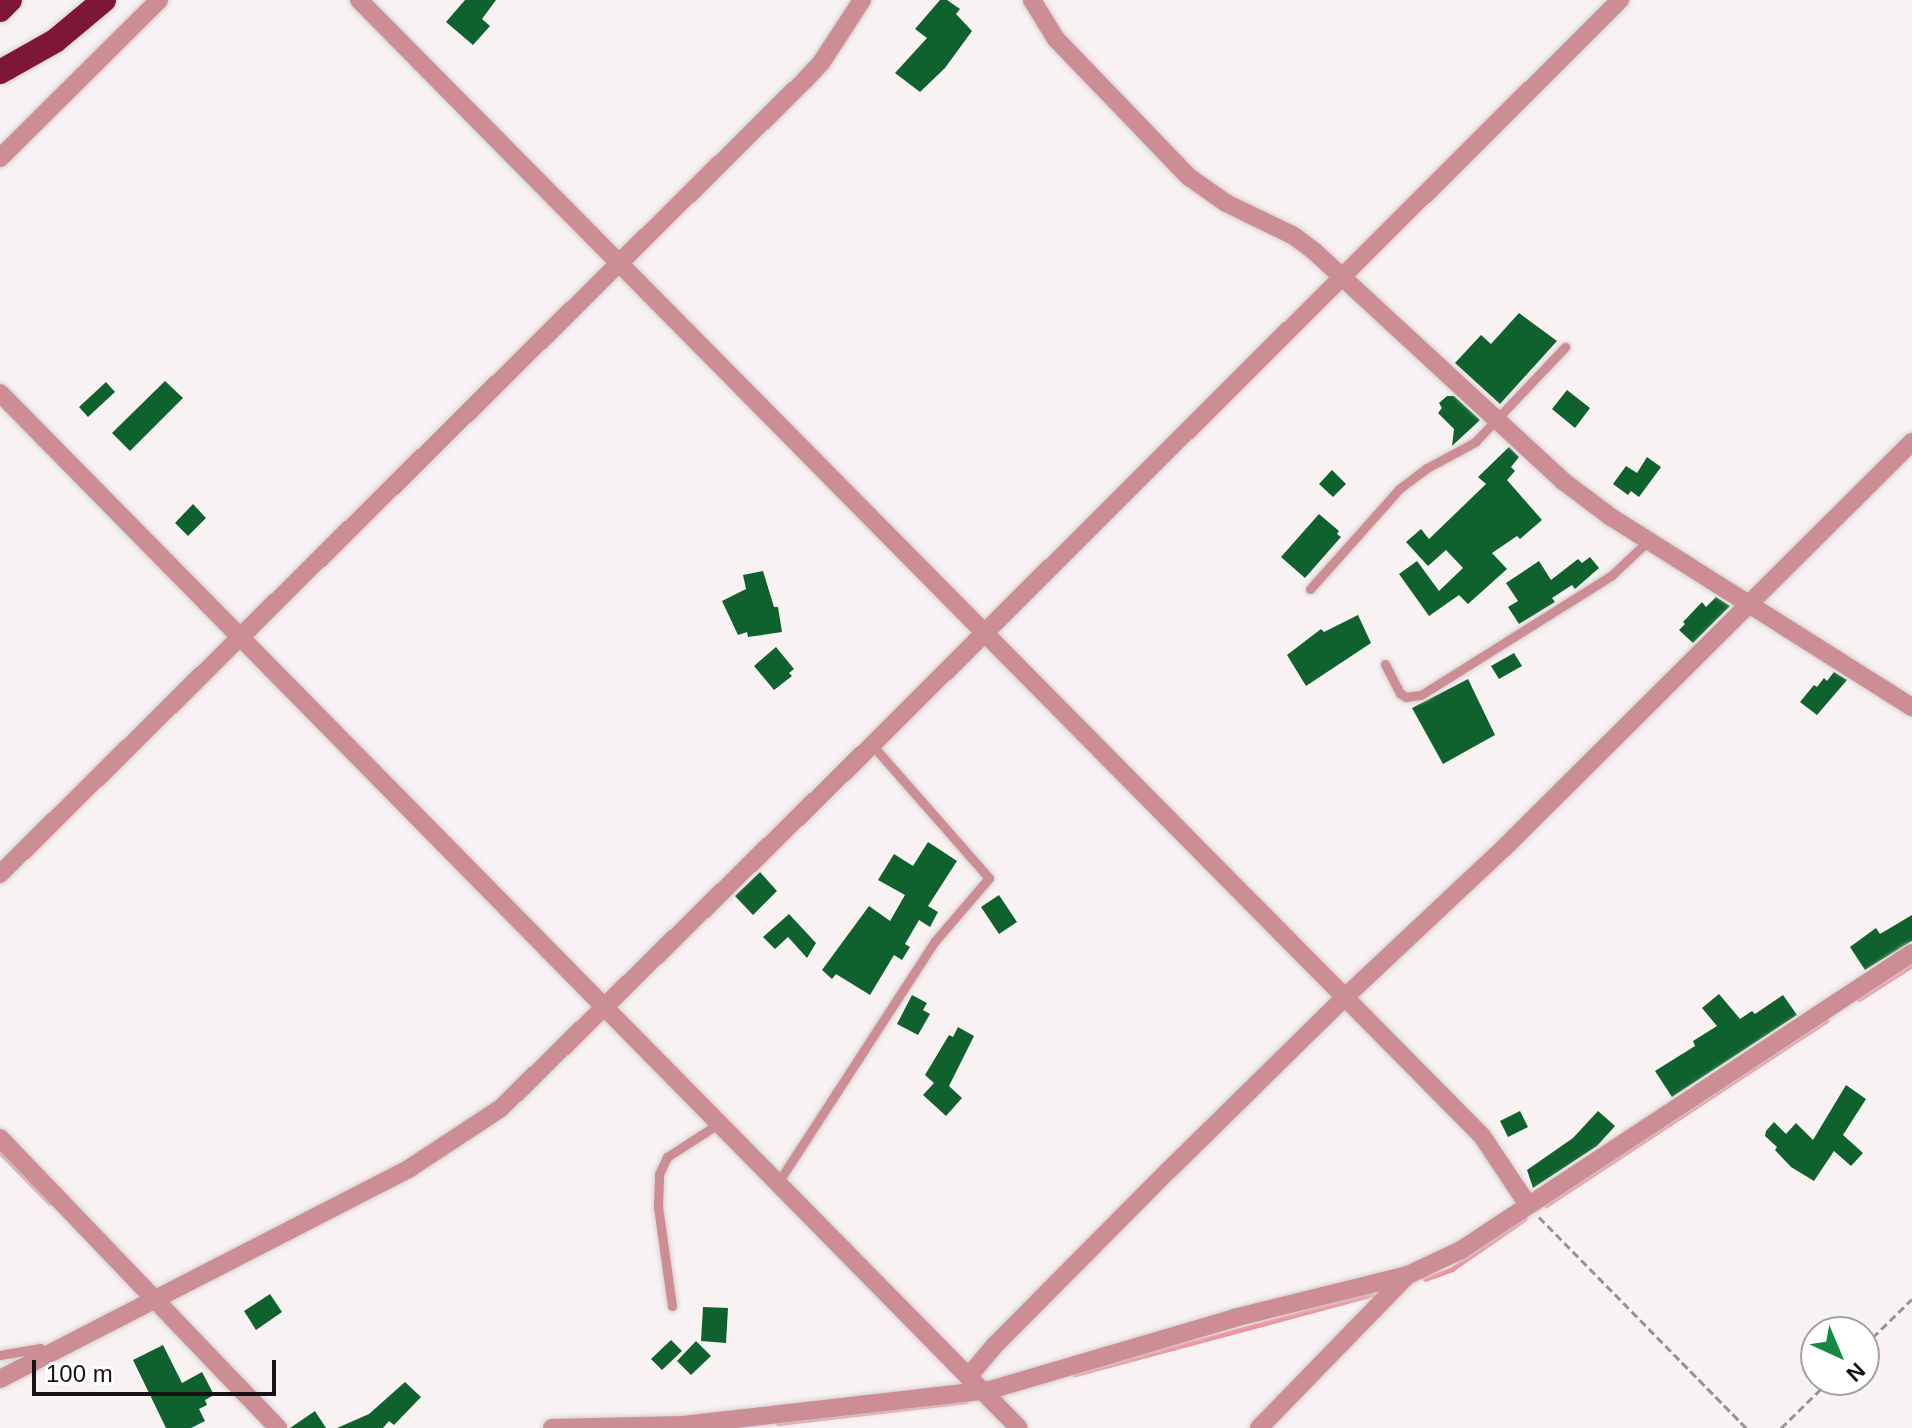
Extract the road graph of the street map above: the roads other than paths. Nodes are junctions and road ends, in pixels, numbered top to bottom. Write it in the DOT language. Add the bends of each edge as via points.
graph roads {
  1 [pos="10,0"];
  2 [pos="104,0"];
  3 [pos="159,0"];
  4 [pos="359,0"];
  5 [pos="862,0"];
  6 [pos="1032,0"];
  7 [pos="1620,0"];
  8 [pos="0,10"];
  9 [pos="0,72"];
  10 [pos="0,158"];
  11 [pos="617,264"];
  12 [pos="1343,278"];
  13 [pos="1565,347"];
  14 [pos="0,393"];
  15 [pos="1498,421"];
  16 [pos="1912,442"];
  17 [pos="1648,541"];
  18 [pos="1310,589"];
  19 [pos="1749,604"];
  20 [pos="982,634"];
  21 [pos="240,636"];
  22 [pos="1385,664"];
  23 [pos="1912,707"];
  24 [pos="872,745"];
  25 [pos="0,874"];
  26 [pos="1912,953"];
  27 [pos="1343,999"];
  28 [pos="606,1006"];
  29 [pos="721,1122"];
  30 [pos="0,1138"];
  31 [pos="779,1181"];
  32 [pos="1528,1205"];
  33 [pos="1408,1275"];
  34 [pos="157,1299"];
  35 [pos="672,1306"];
  36 [pos="48,1354"];
  37 [pos="0,1355"];
  38 [pos="0,1379"];
  39 [pos="975,1384"];
  40 [pos="734,1424"];
  41 [pos="278,1428"];
  42 [pos="552,1428"];
  43 [pos="1019,1428"];
  44 [pos="1259,1428"];
  1 -- 8 [label="highway"];
  2 -- 9 [label="highway" via="55,41"];
  3 -- 10 [label="street"];
  4 -- 11 [label="street"];
  5 -- 11 [label="street" via="805,80"];
  6 -- 12 [label="street" via="1056,39 1189,177 1226,203 1294,236"];
  7 -- 12 [label="street"];
  11 -- 20 [label="street"];
  11 -- 21 [label="street"];
  12 -- 15 [label="street"];
  12 -- 20 [label="street"];
  13 -- 15 [label="lane"];
  14 -- 21 [label="street"];
  15 -- 17 [label="street" via="1563,481"];
  15 -- 18 [label="lane" via="1466,450 1427,468 1399,489"];
  16 -- 19 [label="street"];
  17 -- 19 [label="street"];
  17 -- 22 [label="lane" via="1612,575 1421,695 1400,693"];
  19 -- 23 [label="street"];
  19 -- 27 [label="street" via="1504,848"];
  20 -- 24 [label="street"];
  20 -- 27 [label="street"];
  21 -- 25 [label="street"];
  21 -- 28 [label="street"];
  24 -- 28 [label="street"];
  24 -- 31 [label="lane" via="989,878 935,941"];
  26 -- 32 [label="street"];
  27 -- 32 [label="street" via="1482,1136"];
  27 -- 39 [label="street" via="995,1345"];
  28 -- 29 [label="street"];
  28 -- 34 [label="street" via="501,1108 443,1149"];
  29 -- 31 [label="street"];
  29 -- 35 [label="lane" via="667,1157 659,1174 658,1207"];
  30 -- 34 [label="street"];
  31 -- 39 [label="street"];
  32 -- 33 [label="street" via="1450,1257"];
  33 -- 39 [label="street"];
  33 -- 44 [label="street"];
  34 -- 36 [label="street"];
  34 -- 41 [label="street"];
  36 -- 37 [label="lane" via="40,1348"];
  36 -- 38 [label="street"];
  39 -- 40 [label="street"];
  39 -- 43 [label="street"];
  40 -- 42 [label="street"];
}
